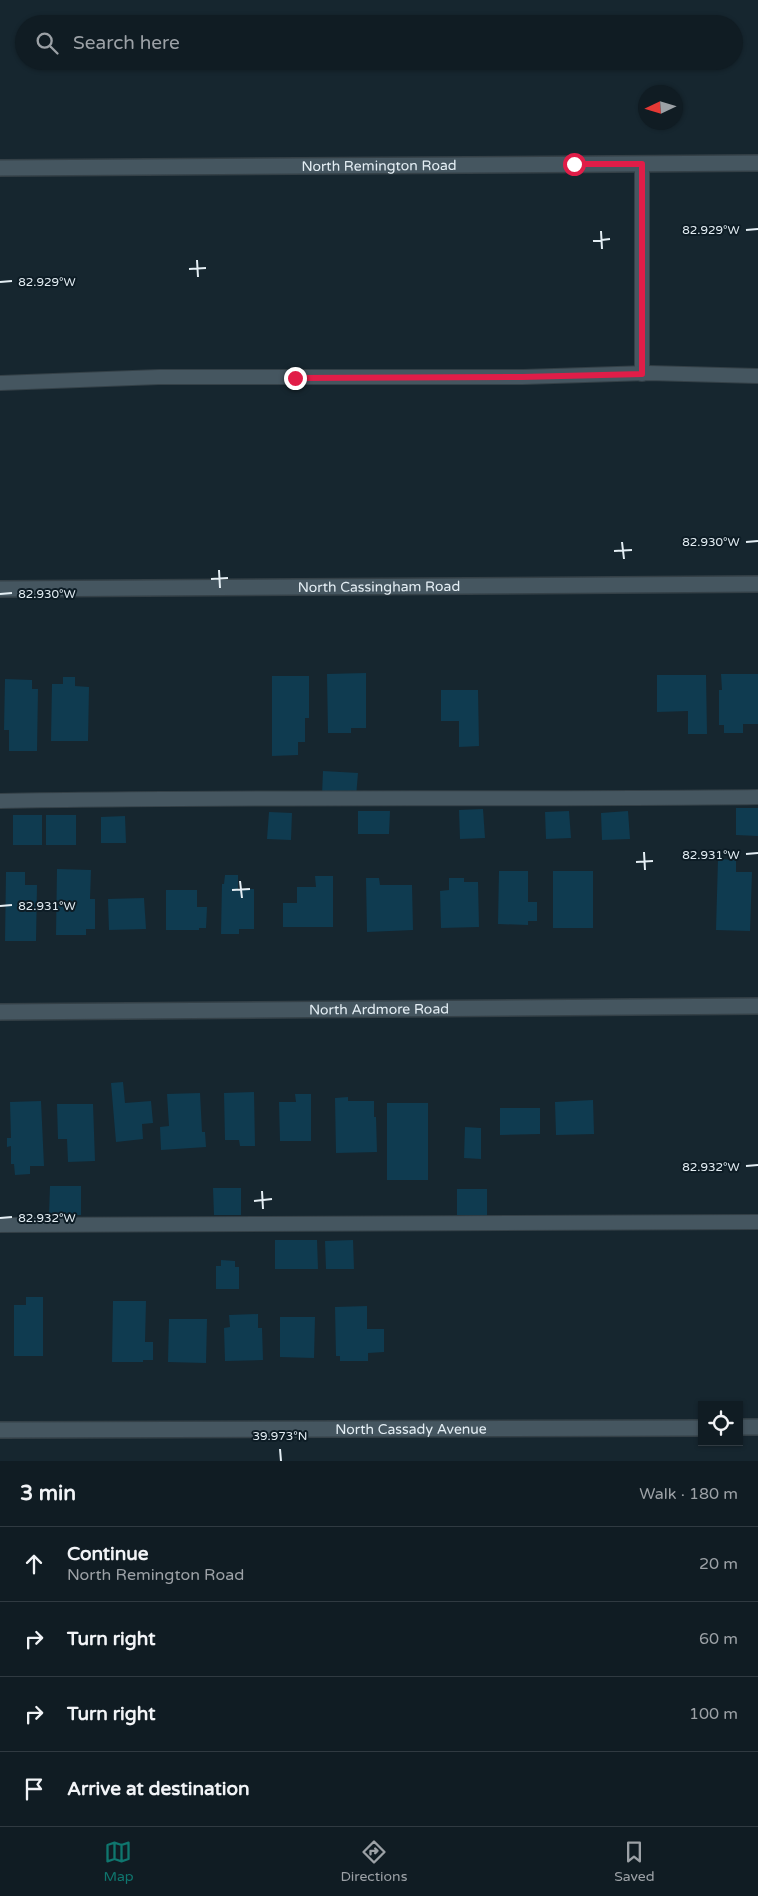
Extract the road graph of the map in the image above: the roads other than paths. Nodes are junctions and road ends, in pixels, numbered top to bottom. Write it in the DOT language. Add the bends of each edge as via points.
graph roads {
  1 [pos="758,163"];
  2 [pos="642,164"];
  3 [pos="0,168"];
  4 [pos="642,374"];
  5 [pos="758,376"];
  6 [pos="0,383"];
  7 [pos="758,584"];
  8 [pos="0,589"];
  9 [pos="758,797"];
  10 [pos="0,802"];
  11 [pos="758,1006"];
  12 [pos="0,1012"];
  13 [pos="758,1222"];
  14 [pos="0,1225"];
  15 [pos="758,1427"];
  16 [pos="698,1428"];
  17 [pos="743,1428"];
  18 [pos="0,1430"];
  1 -- 2 [label="street, North Remington Road"];
  2 -- 3 [label="street, North Remington Road"];
  2 -- 4 [label="lane"];
  4 -- 5 [label="lane"];
  4 -- 6 [label="lane" via="159,377"];
  7 -- 8 [label="street, North Cassingham Road"];
  9 -- 10 [label="lane" via="154,798"];
  11 -- 12 [label="street, North Ardmore Road"];
  13 -- 14 [label="lane"];
  15 -- 17 [label="street"];
  16 -- 18 [label="street, North Cassady Avenue"];
}
